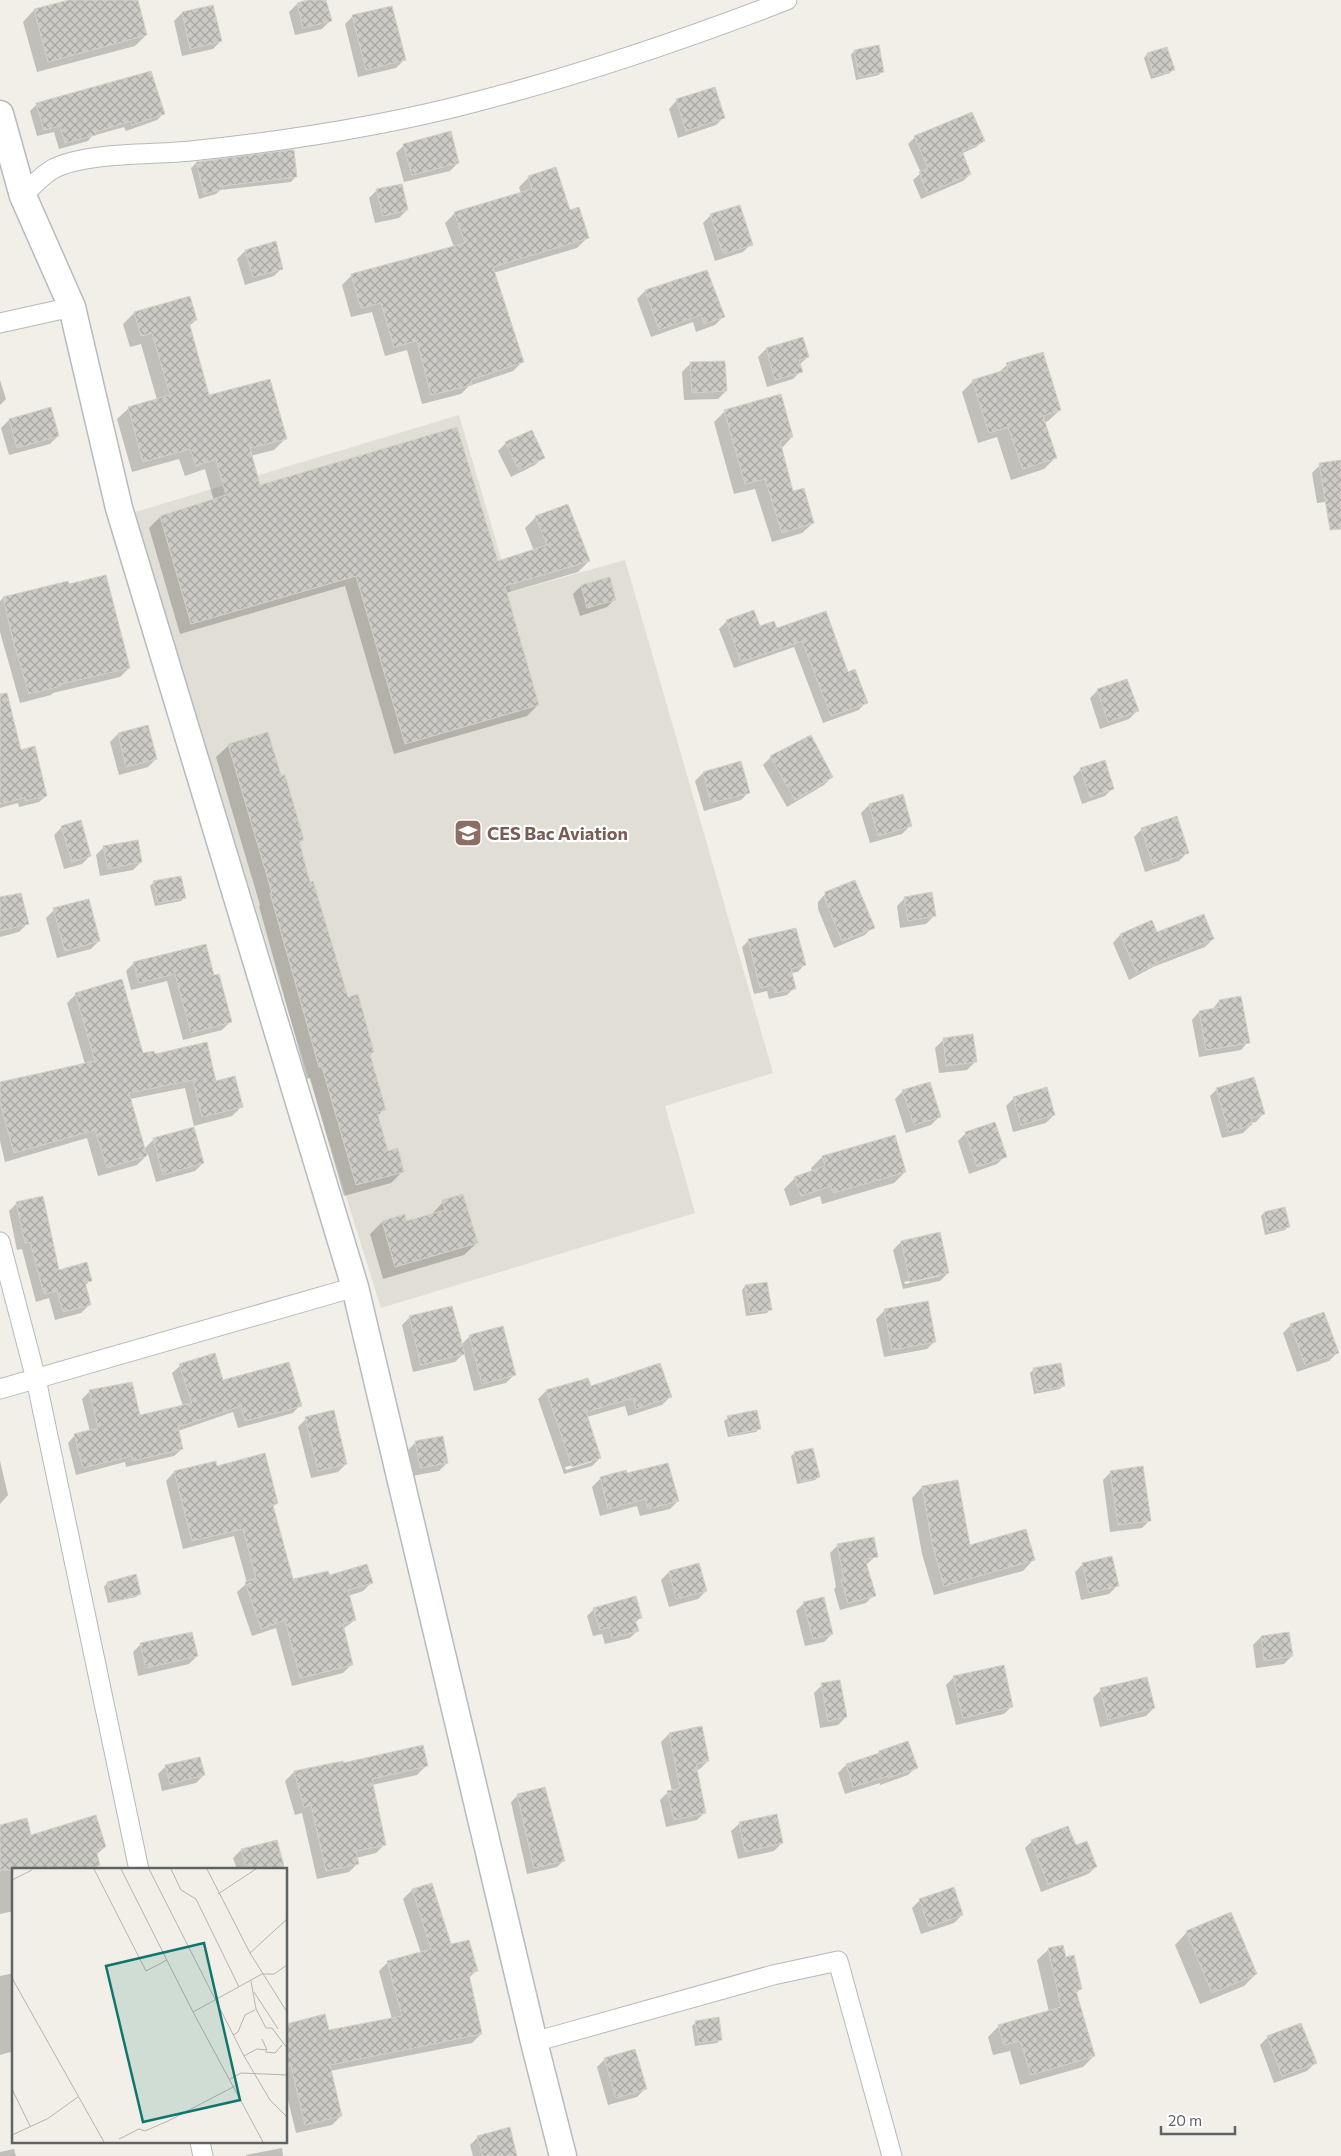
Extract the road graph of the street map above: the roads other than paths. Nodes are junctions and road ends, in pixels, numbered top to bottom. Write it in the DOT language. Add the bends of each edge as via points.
graph roads {
  1 [pos="786,0"];
  2 [pos="0,114"];
  3 [pos="23,196"];
  4 [pos="72,307"];
  5 [pos="0,323"];
  6 [pos="0,1242"];
  7 [pos="355,1287"];
  8 [pos="36,1379"];
  9 [pos="0,1389"];
  10 [pos="139,1868"];
  11 [pos="534,2042"];
  12 [pos="563,2156"];
  13 [pos="892,2156"];
  1 -- 3 [label="street" via="696,34 478,102 271,143 89,158 54,168"];
  2 -- 3 [label="street"];
  3 -- 4 [label="street"];
  4 -- 5 [label="street"];
  4 -- 7 [label="street" via="119,508"];
  6 -- 8 [label="street"];
  7 -- 8 [label="street"];
  7 -- 11 [label="street"];
  8 -- 9 [label="street"];
  8 -- 10 [label="street"];
  11 -- 12 [label="street"];
  11 -- 13 [label="street" via="773,1975 838,1961"];
}
